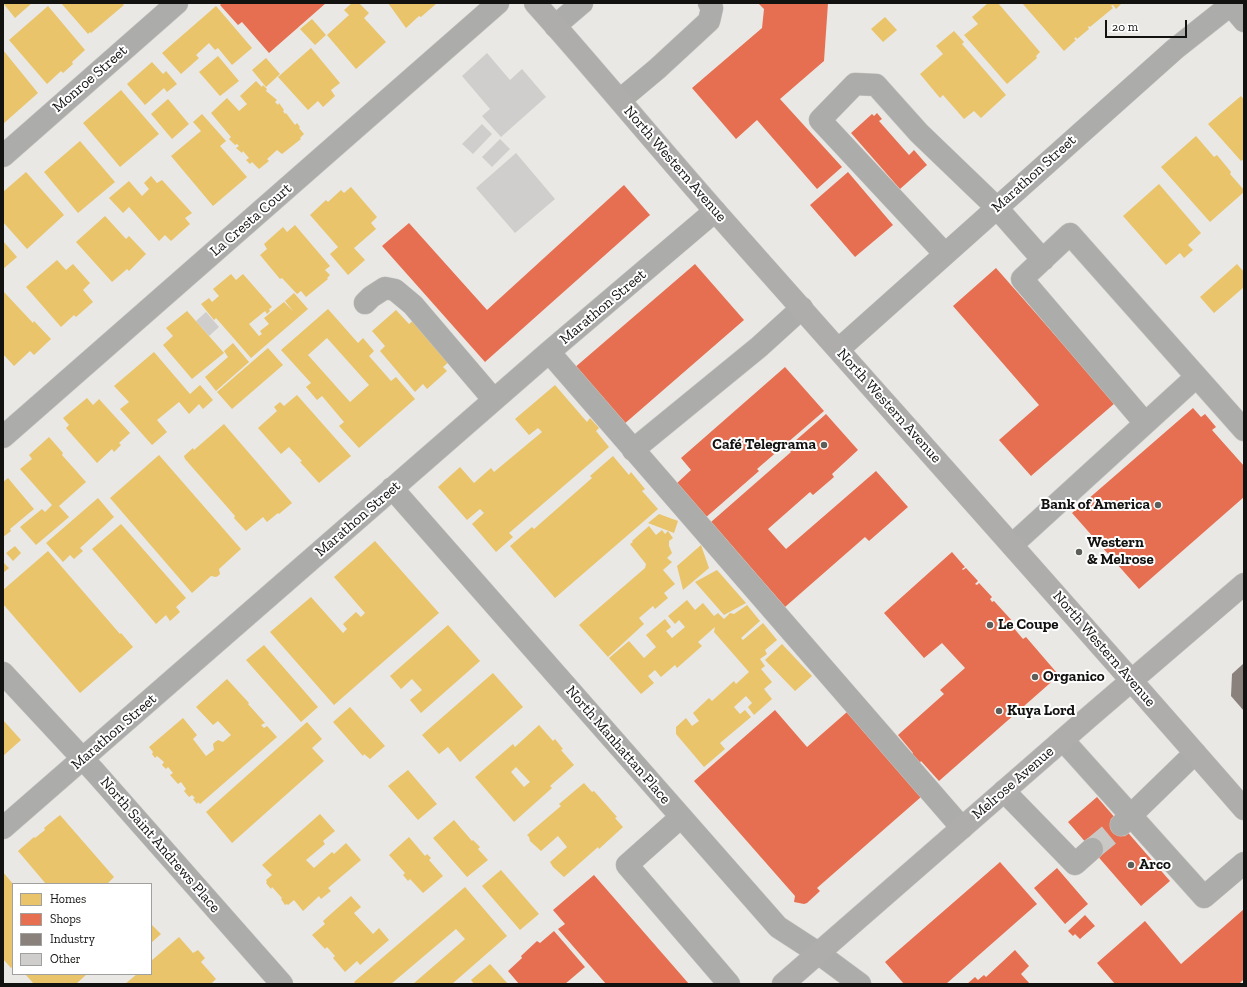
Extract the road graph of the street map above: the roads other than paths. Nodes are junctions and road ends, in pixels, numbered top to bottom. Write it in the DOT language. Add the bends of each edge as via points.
graph roads {
  1 [pos="177,3"];
  2 [pos="498,3"];
  3 [pos="535,3"];
  4 [pos="582,3"];
  5 [pos="709,3"];
  6 [pos="1231,4"];
  7 [pos="1244,21"];
  8 [pos="555,26"];
  9 [pos="620,100"];
  10 [pos="3,156"];
  11 [pos="996,208"];
  12 [pos="715,211"];
  13 [pos="945,254"];
  14 [pos="1043,260"];
  15 [pos="365,303"];
  16 [pos="802,308"];
  17 [pos="839,349"];
  18 [pos="549,352"];
  19 [pos="1196,377"];
  20 [pos="494,400"];
  21 [pos="1145,423"];
  22 [pos="1244,430"];
  23 [pos="3,436"];
  24 [pos="633,450"];
  25 [pos="392,488"];
  26 [pos="1012,545"];
  27 [pos="1244,584"];
  28 [pos="3,673"];
  29 [pos="1132,680"];
  30 [pos="1063,740"];
  31 [pos="1195,752"];
  32 [pos="83,759"];
  33 [pos="1004,791"];
  34 [pos="1244,809"];
  35 [pos="681,817"];
  36 [pos="1126,820"];
  37 [pos="3,828"];
  38 [pos="962,828"];
  39 [pos="1092,849"];
  40 [pos="1244,863"];
  41 [pos="818,953"];
  42 [pos="282,984"];
  43 [pos="729,984"];
  44 [pos="783,984"];
  45 [pos="860,984"];
  1 -- 10 [label="street, Monroe Street"];
  2 -- 23 [label="street, La Cresta Court"];
  3 -- 8 [label="main road, North Western Avenue"];
  4 -- 8 [label="street"];
  5 -- 9 [label="street" via="712,8 709,21"];
  6 -- 7 [label="street"];
  6 -- 11 [label="street, Marathon Street" via="1174,49"];
  8 -- 9 [label="main road, North Western Avenue"];
  9 -- 12 [label="main road, North Western Avenue"];
  11 -- 13 [label="street, Marathon Street"];
  11 -- 13 [label="street" via="919,133 876,86 855,84 820,120"];
  11 -- 14 [label="street"];
  12 -- 16 [label="main road, North Western Avenue"];
  12 -- 18 [label="street, Marathon Street"];
  13 -- 17 [label="street, Marathon Street"];
  14 -- 19 [label="street" via="1070,234"];
  14 -- 21 [label="street" via="1022,279"];
  15 -- 20 [label="street" via="385,288 394,290 413,305"];
  16 -- 17 [label="main road, North Western Avenue"];
  16 -- 24 [label="street" via="759,347"];
  17 -- 26 [label="main road, North Western Avenue"];
  18 -- 20 [label="street, Marathon Street"];
  18 -- 24 [label="street"];
  19 -- 21 [label="street"];
  19 -- 22 [label="street"];
  20 -- 25 [label="street, Marathon Street"];
  21 -- 26 [label="street"];
  24 -- 38 [label="street"];
  25 -- 32 [label="street, Marathon Street"];
  25 -- 35 [label="street, North Manhattan Place"];
  26 -- 29 [label="main road, North Western Avenue"];
  27 -- 29 [label="main road, Melrose Avenue"];
  28 -- 32 [label="street, North Saint Andrews Place"];
  29 -- 30 [label="main road, Melrose Avenue"];
  29 -- 31 [label="main road, North Western Avenue"];
  30 -- 33 [label="main road, Melrose Avenue"];
  30 -- 36 [label="street"];
  31 -- 34 [label="main road, North Western Avenue"];
  31 -- 36 [label="street"];
  32 -- 37 [label="street, Marathon Street"];
  32 -- 42 [label="street, North Saint Andrews Place"];
  33 -- 38 [label="main road, Melrose Avenue"];
  33 -- 39 [label="street" via="1075,864"];
  35 -- 41 [label="street, North Manhattan Place" via="778,927"];
  35 -- 43 [label="street" via="627,865"];
  36 -- 40 [label="street" via="1204,897"];
  38 -- 41 [label="main road, Melrose Avenue"];
  41 -- 44 [label="main road, Melrose Avenue"];
  41 -- 45 [label="street, North Manhattan Place"];
}
